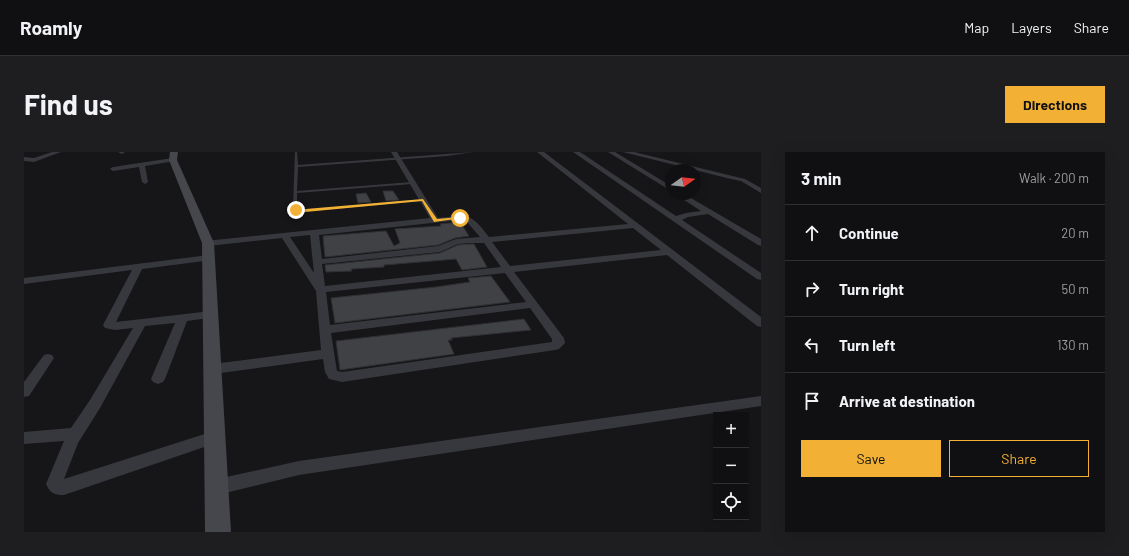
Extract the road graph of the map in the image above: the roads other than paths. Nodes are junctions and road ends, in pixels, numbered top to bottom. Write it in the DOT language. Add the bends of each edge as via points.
graph roads {
  1 [pos="58,152"];
  2 [pos="296,152"];
  3 [pos="394,152"];
  4 [pos="472,152"];
  5 [pos="540,152"];
  6 [pos="576,152"];
  7 [pos="611,152"];
  8 [pos="626,152"];
  9 [pos="174,156"];
  10 [pos="24,159"];
  11 [pos="398,159"];
  12 [pos="142,165"];
  13 [pos="296,166"];
  14 [pos="113,169"];
  15 [pos="145,182"];
  16 [pos="412,183"];
  17 [pos="665,185"];
  18 [pos="761,190"];
  19 [pos="296,192"];
  20 [pos="423,200"];
  21 [pos="689,200"];
  22 [pos="708,212"];
  23 [pos="676,219"];
  24 [pos="436,221"];
  25 [pos="633,226"];
  26 [pos="314,232"];
  27 [pos="284,235"];
  28 [pos="486,240"];
  29 [pos="760,242"];
  30 [pos="209,250"];
  31 [pos="668,252"];
  32 [pos="317,262"];
  33 [pos="138,268"];
  34 [pos="508,269"];
  35 [pos="761,277"];
  36 [pos="24,281"];
  37 [pos="320,290"];
  38 [pos="533,304"];
  39 [pos="211,315"];
  40 [pos="183,318"];
  41 [pos="141,323"];
  42 [pos="761,323"];
  43 [pos="325,330"];
  44 [pos="328,354"];
  45 [pos="48,358"];
  46 [pos="213,369"];
  47 [pos="158,379"];
  48 [pos="24,392"];
  49 [pos="761,401"];
  50 [pos="214,436"];
  51 [pos="24,438"];
  52 [pos="72,440"];
  53 [pos="217,487"];
  54 [pos="218,532"];
  1 -- 10 [label="street" via="34,160"];
  2 -- 13 [label="lane"];
  3 -- 11 [label="street"];
  4 -- 11 [label="lane"];
  5 -- 25 [label="street"];
  6 -- 23 [label="street"];
  7 -- 17 [label="street"];
  8 -- 18 [label="street" via="734,177"];
  9 -- 12 [label="street"];
  9 -- 30 [label="main road"];
  11 -- 13 [label="lane"];
  11 -- 16 [label="street"];
  12 -- 14 [label="street"];
  12 -- 15 [label="street"];
  13 -- 19 [label="lane"];
  16 -- 19 [label="lane"];
  16 -- 20 [label="street"];
  19 -- 20 [label="lane" via="295,208 300,211"];
  20 -- 24 [label="street"];
  21 -- 22 [label="street"];
  22 -- 23 [label="street"];
  22 -- 29 [label="street"];
  23 -- 35 [label="street"];
  24 -- 26 [label="street"];
  24 -- 28 [label="street" via="468,219"];
  25 -- 28 [label="street"];
  25 -- 31 [label="street"];
  26 -- 27 [label="street"];
  26 -- 32 [label="street"];
  27 -- 30 [label="street"];
  27 -- 37 [label="street"];
  28 -- 32 [label="street" via="456,242 440,249"];
  28 -- 34 [label="street"];
  30 -- 33 [label="street"];
  30 -- 39 [label="main road"];
  31 -- 34 [label="street"];
  31 -- 42 [label="street"];
  32 -- 37 [label="street"];
  33 -- 36 [label="street"];
  33 -- 41 [label="street" via="109,323 111,326"];
  34 -- 37 [label="street"];
  34 -- 38 [label="street"];
  37 -- 43 [label="street"];
  38 -- 43 [label="street"];
  38 -- 44 [label="street" via="558,338 559,343 555,346 337,377 331,372"];
  39 -- 40 [label="street"];
  39 -- 46 [label="main road"];
  40 -- 41 [label="street"];
  40 -- 47 [label="street"];
  41 -- 52 [label="street"];
  43 -- 44 [label="street"];
  44 -- 46 [label="street"];
  45 -- 48 [label="street"];
  46 -- 50 [label="main road"];
  49 -- 53 [label="street" via="298,468"];
  50 -- 52 [label="street" via="64,487 57,487 54,484 56,477"];
  50 -- 53 [label="main road"];
  51 -- 52 [label="street" via="69,434"];
  53 -- 54 [label="main road"];
}
